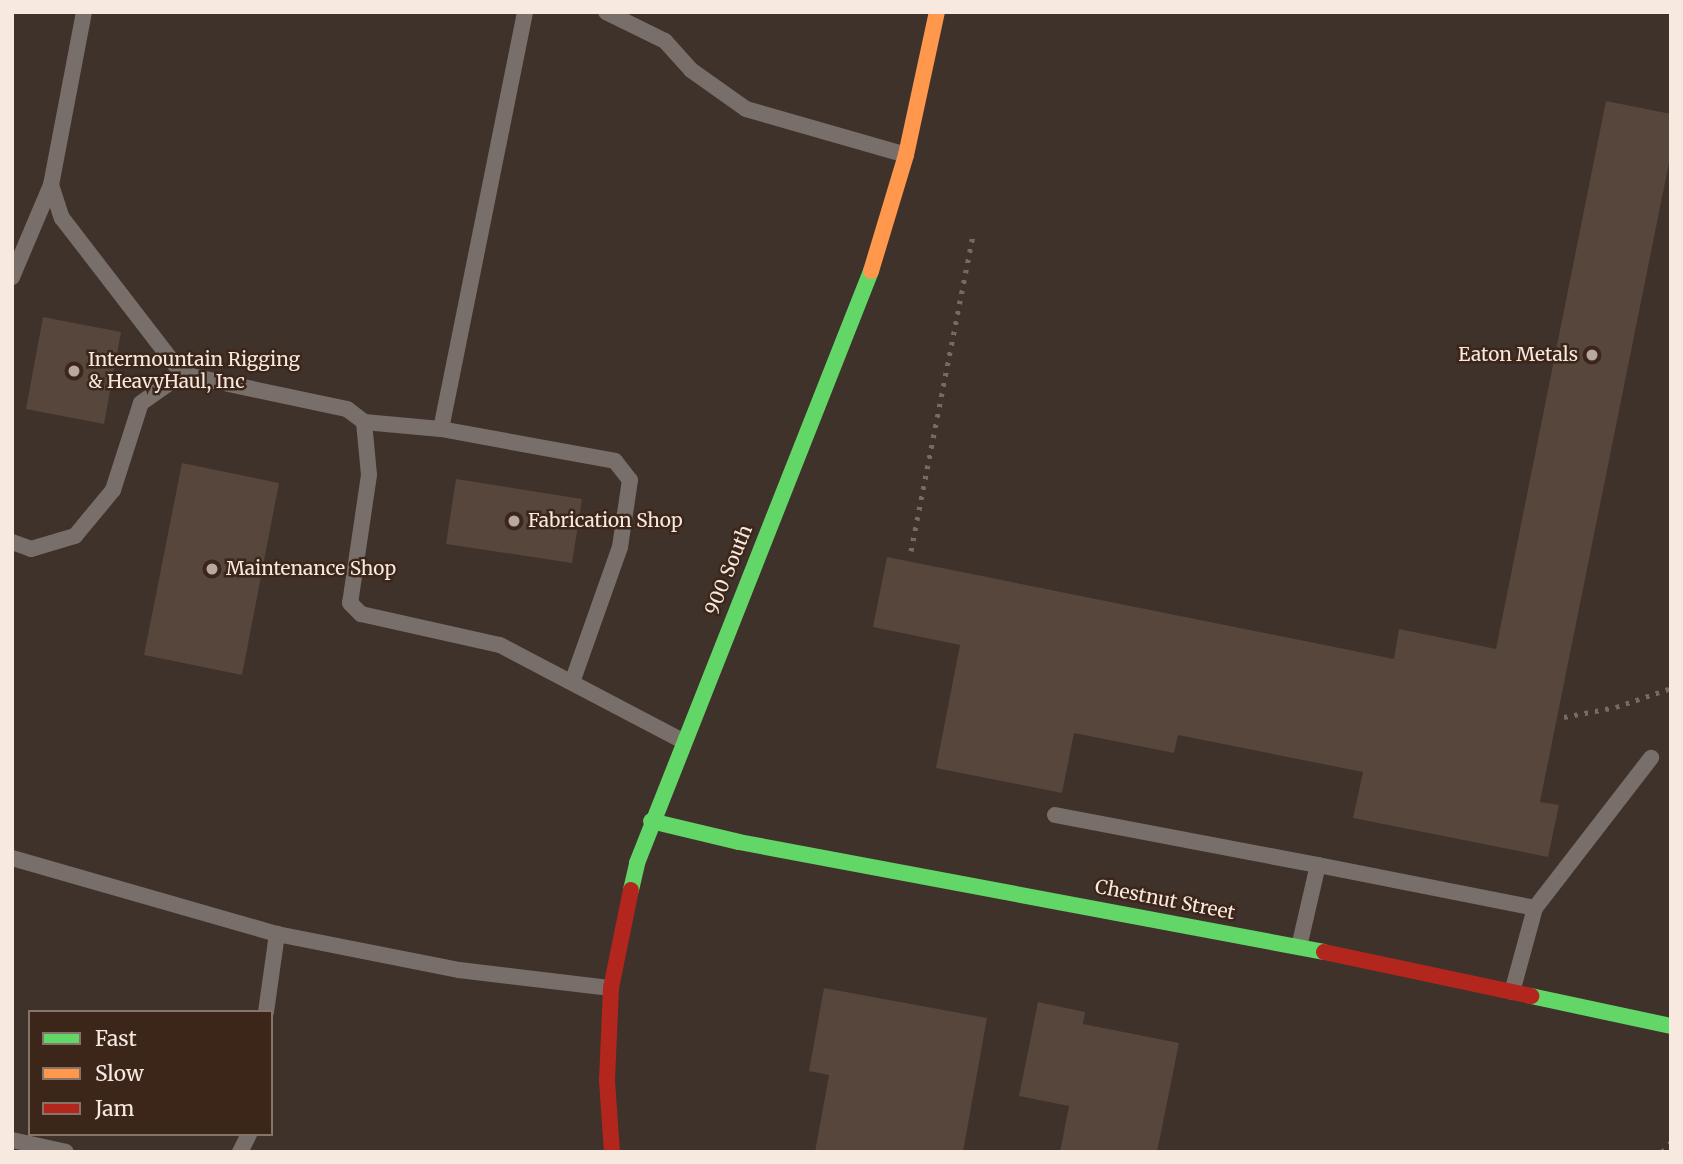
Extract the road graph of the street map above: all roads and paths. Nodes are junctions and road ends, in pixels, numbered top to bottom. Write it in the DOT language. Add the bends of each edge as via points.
graph roads {
  1 [pos="84,12"];
  2 [pos="525,12"];
  3 [pos="606,12"];
  4 [pos="937,12"];
  5 [pos="906,155"];
  6 [pos="51,185"];
  7 [pos="12,277"];
  8 [pos="182,374"];
  9 [pos="364,422"];
  10 [pos="441,429"];
  11 [pos="12,542"];
  12 [pos="573,680"];
  13 [pos="683,741"];
  14 [pos="1651,758"];
  15 [pos="1055,815"];
  16 [pos="651,821"];
  17 [pos="12,858"];
  18 [pos="1318,865"];
  19 [pos="1535,908"];
  20 [pos="277,934"];
  21 [pos="1299,947"];
  22 [pos="611,988"];
  23 [pos="1511,994"];
  24 [pos="266,1010"];
  25 [pos="1671,1026"];
  26 [pos="248,1136"];
  27 [pos="12,1140"];
  28 [pos="66,1152"];
  29 [pos="240,1152"];
  30 [pos="612,1152"];
  1 -- 6 [label="lane"];
  2 -- 10 [label="lane"];
  3 -- 5 [label="lane" via="665,41 691,70 746,109"];
  4 -- 5 [label="street, 900 South"];
  5 -- 13 [label="street, 900 South" via="847,335"];
  6 -- 7 [label="lane"];
  6 -- 8 [label="lane" via="62,218"];
  8 -- 9 [label="lane" via="347,409"];
  8 -- 11 [label="lane" via="141,403 113,490 75,536 31,549"];
  9 -- 10 [label="lane"];
  9 -- 12 [label="lane" via="369,475 350,603 360,614 500,645"];
  10 -- 12 [label="lane" via="615,461 630,480 620,547"];
  12 -- 13 [label="lane"];
  13 -- 16 [label="street, 900 South"];
  14 -- 19 [label="lane"];
  15 -- 18 [label="lane"];
  16 -- 21 [label="street, Chestnut Street" via="739,842"];
  16 -- 22 [label="street, 900 South" via="625,904"];
  17 -- 20 [label="lane"];
  18 -- 19 [label="lane"];
  18 -- 21 [label="lane"];
  19 -- 23 [label="lane"];
  20 -- 22 [label="lane" via="459,970"];
  20 -- 24 [label="lane"];
  21 -- 23 [label="street, Chestnut Street"];
  22 -- 30 [label="street, 900 South" via="607,1080"];
  23 -- 25 [label="street, Chestnut Street"];
  26 -- 29 [label="lane"];
  27 -- 28 [label="lane"];
}
